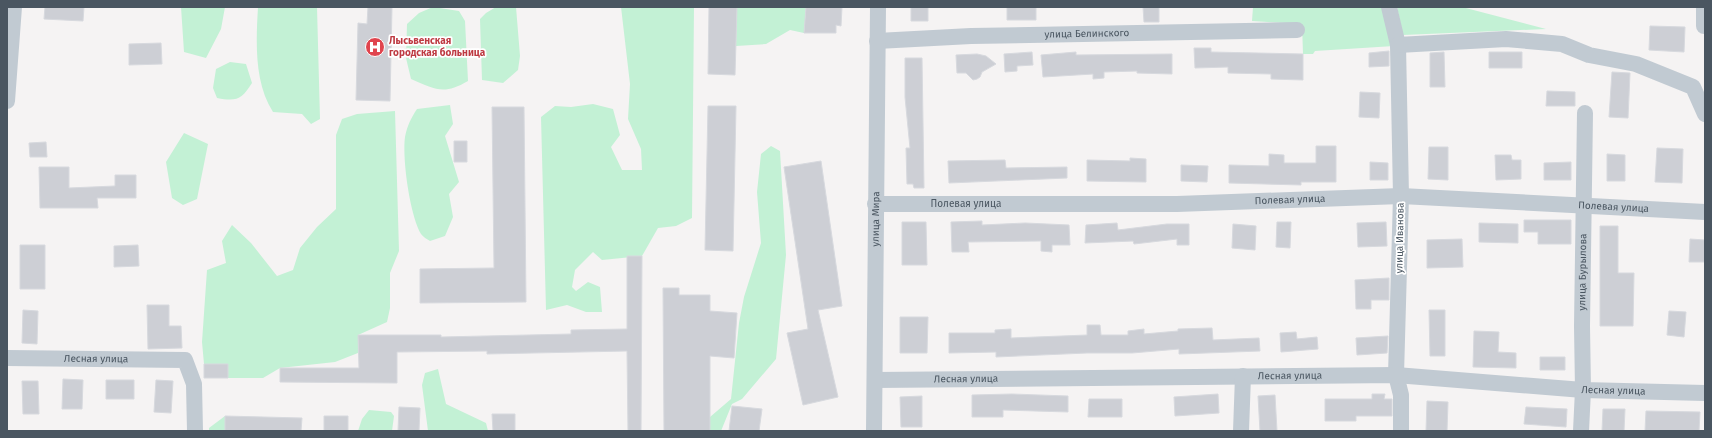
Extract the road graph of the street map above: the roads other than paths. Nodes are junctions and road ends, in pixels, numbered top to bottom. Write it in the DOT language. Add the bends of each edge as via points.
graph roads {
  1 [pos="14,7"];
  2 [pos="878,7"];
  3 [pos="1388,7"];
  4 [pos="1704,7"];
  5 [pos="1704,26"];
  6 [pos="1297,30"];
  7 [pos="877,41"];
  8 [pos="1398,45"];
  9 [pos="7,93"];
  10 [pos="1585,114"];
  11 [pos="1705,114"];
  12 [pos="1401,196"];
  13 [pos="875,204"];
  14 [pos="1584,206"];
  15 [pos="1705,212"];
  16 [pos="7,358"];
  17 [pos="1396,375"];
  18 [pos="1243,376"];
  19 [pos="875,380"];
  20 [pos="1583,390"];
  21 [pos="1705,393"];
  22 [pos="195,431"];
  23 [pos="874,431"];
  24 [pos="1241,431"];
  25 [pos="1401,431"];
  26 [pos="1581,431"];
  1 -- 9 [label="street"];
  2 -- 7 [label="street, улица Мира"];
  3 -- 8 [label="street, улица Иванова"];
  4 -- 5 [label="street"];
  6 -- 7 [label="street, улица Белинского" via="971,36"];
  7 -- 13 [label="street, улица Мира"];
  8 -- 11 [label="street" via="1506,39 1562,44 1589,55 1636,64 1693,86"];
  8 -- 12 [label="street, улица Иванова"];
  10 -- 14 [label="street, улица Бурылова"];
  12 -- 13 [label="street, Полевая улица" via="1177,204"];
  12 -- 14 [label="street, Полевая улица"];
  12 -- 17 [label="street, улица Иванова"];
  13 -- 19 [label="street, улица Мира"];
  14 -- 15 [label="street, Полевая улица"];
  14 -- 20 [label="street, улица Бурылова"];
  16 -- 22 [label="street, Лесная улица" via="185,360 194,384"];
  17 -- 18 [label="street, Лесная улица"];
  17 -- 20 [label="street, Лесная улица"];
  17 -- 25 [label="street, улица Иванова" via="1401,395"];
  18 -- 19 [label="street, Лесная улица"];
  18 -- 24 [label="street"];
  19 -- 23 [label="street, улица Мира"];
  20 -- 21 [label="street, Лесная улица"];
  20 -- 26 [label="street, улица Бурылова"];
}
